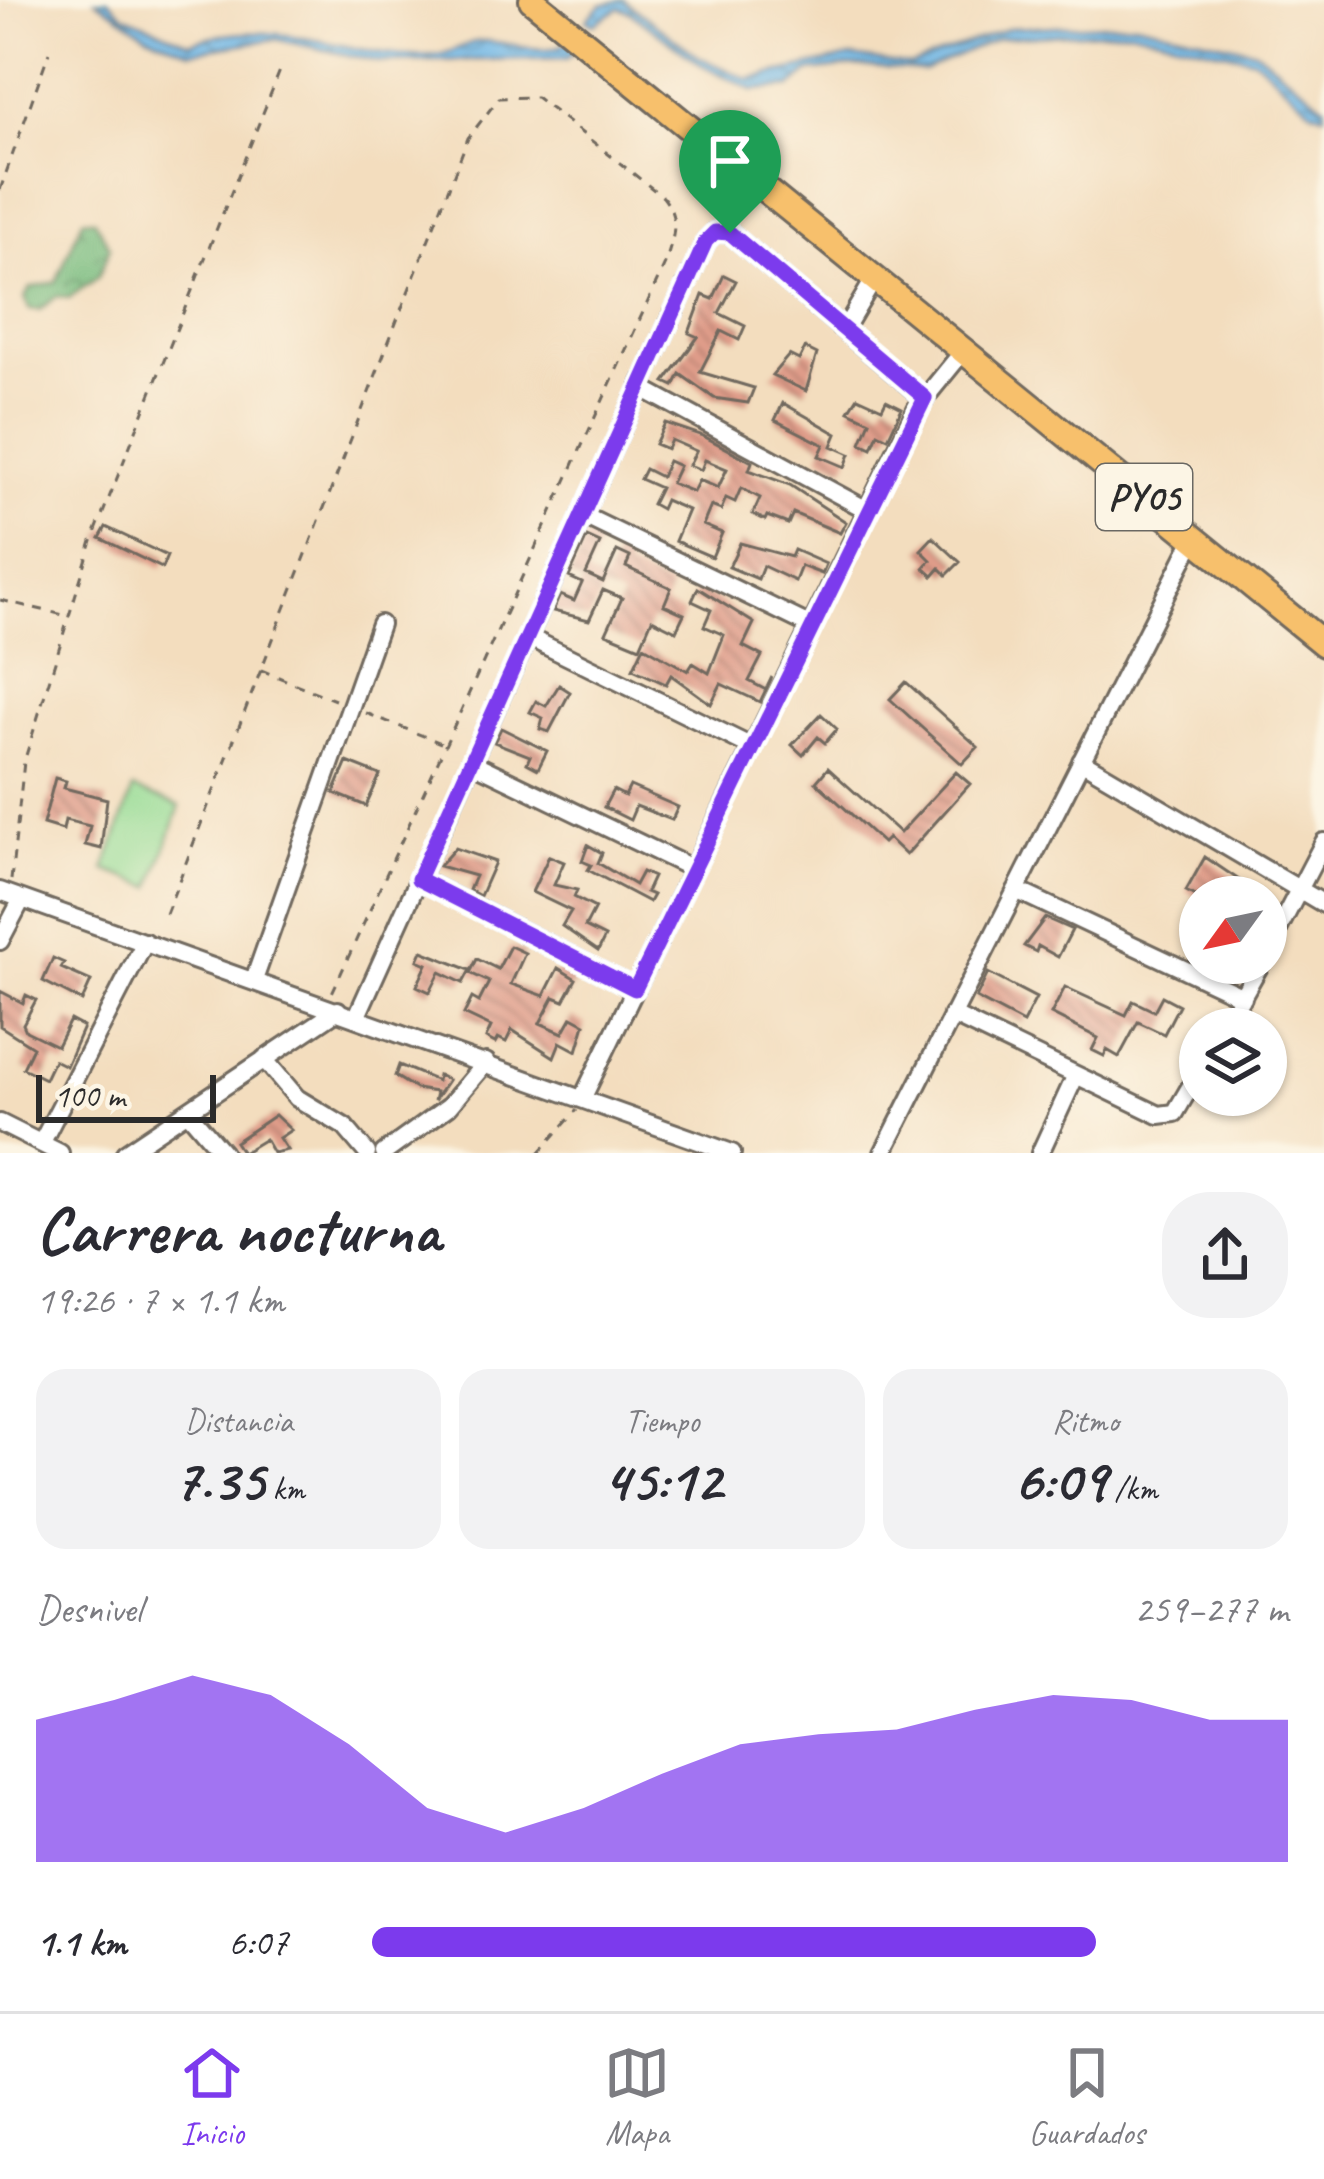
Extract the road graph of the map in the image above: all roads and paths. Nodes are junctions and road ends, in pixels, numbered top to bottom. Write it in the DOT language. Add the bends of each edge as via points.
graph roads {
  1 [pos="532,0"];
  2 [pos="49,52"];
  3 [pos="280,68"];
  4 [pos="0,190"];
  5 [pos="876,276"];
  6 [pos="844,330"];
  7 [pos="965,349"];
  8 [pos="640,387"];
  9 [pos="925,398"];
  10 [pos="867,510"];
  11 [pos="582,515"];
  12 [pos="1194,539"];
  13 [pos="0,600"];
  14 [pos="68,616"];
  15 [pos="380,624"];
  16 [pos="811,626"];
  17 [pos="528,637"];
  18 [pos="1324,644"];
  19 [pos="752,747"];
  20 [pos="1081,761"];
  21 [pos="471,762"];
  22 [pos="1324,842"];
  23 [pos="693,869"];
  24 [pos="418,879"];
  25 [pos="1300,888"];
  26 [pos="1016,890"];
  27 [pos="10,895"];
  28 [pos="1324,904"];
  29 [pos="1287,913"];
  30 [pos="166,914"];
  31 [pos="0,940"];
  32 [pos="146,942"];
  33 [pos="254,980"];
  34 [pos="1250,984"];
  35 [pos="635,989"];
  36 [pos="1243,997"];
  37 [pos="332,1008"];
  38 [pos="1236,1008"];
  39 [pos="952,1015"];
  40 [pos="357,1016"];
  41 [pos="264,1059"];
  42 [pos="486,1062"];
  43 [pos="1075,1076"];
  44 [pos="583,1097"];
  45 [pos="1179,1105"];
  46 [pos="187,1111"];
  47 [pos="0,1123"];
  48 [pos="42,1142"];
  49 [pos="60,1153"];
  50 [pos="124,1153"];
  51 [pos="224,1153"];
  52 [pos="367,1153"];
  53 [pos="385,1153"];
  54 [pos="539,1153"];
  55 [pos="732,1153"];
  56 [pos="883,1153"];
  57 [pos="1040,1153"];
  1 -- 5 [label="highway, PY05"];
  2 -- 4 [label="path"];
  3 -- 14 [label="path"];
  5 -- 6 [label="street"];
  5 -- 7 [label="highway, PY05"];
  6 -- 8 [label="street" via="730,233 715,232"];
  6 -- 9 [label="street"];
  7 -- 9 [label="street"];
  7 -- 12 [label="highway, PY05"];
  8 -- 10 [label="street"];
  8 -- 11 [label="street"];
  9 -- 10 [label="street"];
  10 -- 16 [label="street"];
  11 -- 16 [label="street"];
  11 -- 17 [label="street"];
  12 -- 18 [label="highway, PY05"];
  12 -- 20 [label="street"];
  13 -- 14 [label="path"];
  14 -- 27 [label="path" via="23,762"];
  15 -- 33 [label="street"];
  16 -- 19 [label="street"];
  17 -- 19 [label="street"];
  17 -- 21 [label="street"];
  19 -- 23 [label="street"];
  20 -- 25 [label="street"];
  20 -- 26 [label="street"];
  21 -- 23 [label="street"];
  21 -- 24 [label="street"];
  22 -- 25 [label="street"];
  23 -- 35 [label="street"];
  24 -- 35 [label="street"];
  24 -- 40 [label="street"];
  25 -- 28 [label="street"];
  25 -- 29 [label="street"];
  26 -- 36 [label="street"];
  26 -- 39 [label="street"];
  27 -- 31 [label="street"];
  27 -- 32 [label="street"];
  30 -- 37 [label="path" via="469,138 499,98 536,97 663,197 674,234"];
  32 -- 33 [label="street"];
  32 -- 48 [label="street"];
  33 -- 37 [label="street"];
  34 -- 36 [label="street"];
  35 -- 44 [label="street"];
  36 -- 38 [label="street"];
  37 -- 40 [label="street"];
  37 -- 41 [label="street"];
  39 -- 43 [label="street"];
  39 -- 56 [label="street"];
  40 -- 42 [label="street"];
  41 -- 46 [label="street"];
  41 -- 52 [label="street" via="297,1098 345,1127"];
  42 -- 44 [label="street"];
  42 -- 53 [label="street" via="449,1106"];
  43 -- 45 [label="street" via="1160,1115"];
  43 -- 57 [label="street"];
  44 -- 54 [label="path" via="572,1121"];
  44 -- 55 [label="street"];
  46 -- 50 [label="street"];
  46 -- 51 [label="street"];
  47 -- 48 [label="street"];
  48 -- 49 [label="street"];
}
